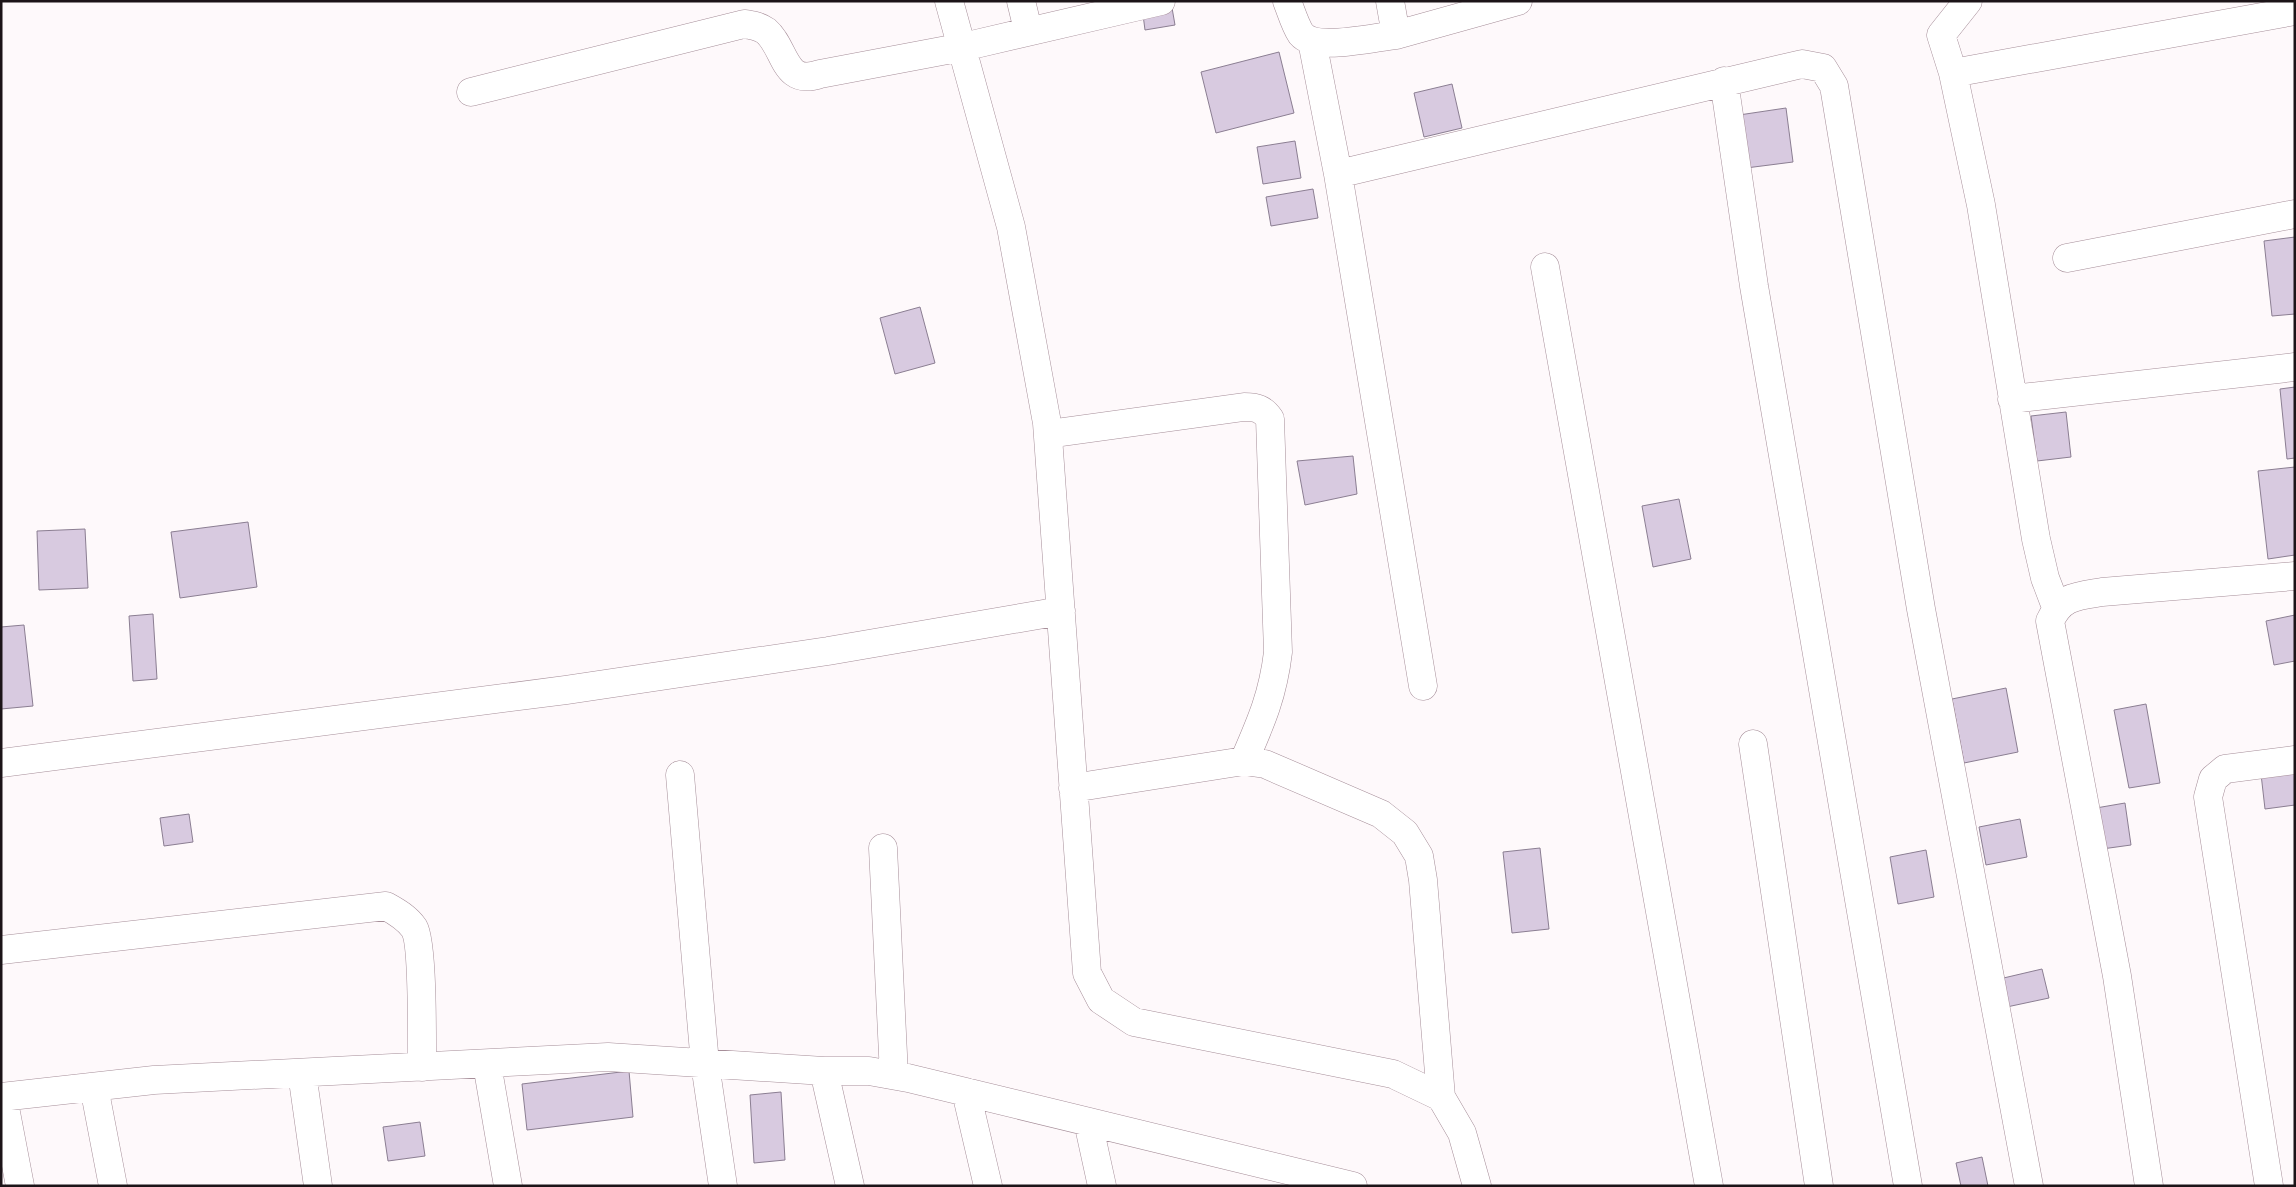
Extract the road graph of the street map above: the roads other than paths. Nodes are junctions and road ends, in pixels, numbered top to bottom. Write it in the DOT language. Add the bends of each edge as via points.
graph roads {
  1 [pos="949,1"];
  2 [pos="1022,1"];
  3 [pos="1161,1"];
  4 [pos="1287,1"];
  5 [pos="1390,1"];
  6 [pos="1518,1"];
  7 [pos="1968,1"];
  8 [pos="2295,11"];
  9 [pos="1028,30"];
  10 [pos="1396,35"];
  11 [pos="1312,41"];
  12 [pos="962,47"];
  13 [pos="1953,73"];
  14 [pos="1724,81"];
  15 [pos="471,92"];
  16 [pos="1338,174"];
  17 [pos="2295,214"];
  18 [pos="2068,258"];
  19 [pos="1546,267"];
  20 [pos="2295,366"];
  21 [pos="2012,398"];
  22 [pos="1048,434"];
  23 [pos="2295,576"];
  24 [pos="2056,607"];
  25 [pos="1061,611"];
  26 [pos="1423,686"];
  27 [pos="1754,744"];
  28 [pos="2295,760"];
  29 [pos="1244,761"];
  30 [pos="1,763"];
  31 [pos="680,775"];
  32 [pos="1073,788"];
  33 [pos="883,848"];
  34 [pos="1,950"];
  35 [pos="487,1064"];
  36 [pos="706,1064"];
  37 [pos="422,1067"];
  38 [pos="824,1071"];
  39 [pos="302,1073"];
  40 [pos="894,1075"];
  41 [pos="94,1087"];
  42 [pos="966,1092"];
  43 [pos="2,1097"];
  44 [pos="1441,1097"];
  45 [pos="1088,1122"];
  46 [pos="1345,1185"];
  47 [pos="20,1186"];
  48 [pos="113,1186"];
  49 [pos="318,1186"];
  50 [pos="508,1186"];
  51 [pos="723,1186"];
  52 [pos="850,1186"];
  53 [pos="988,1186"];
  54 [pos="1102,1186"];
  55 [pos="1477,1186"];
  56 [pos="1708,1186"];
  57 [pos="1819,1186"];
  58 [pos="1908,1186"];
  59 [pos="2029,1186"];
  60 [pos="2149,1186"];
  61 [pos="2269,1186"];
  1 -- 12 [label="street"];
  2 -- 9 [label="street"];
  3 -- 9 [label="street"];
  4 -- 11 [label="street" via="1301,34"];
  5 -- 10 [label="street"];
  6 -- 10 [label="street"];
  7 -- 13 [label="street" via="1941,36"];
  8 -- 13 [label="street"];
  9 -- 12 [label="street"];
  10 -- 11 [label="street" via="1325,44"];
  11 -- 16 [label="street"];
  12 -- 15 [label="street" via="808,78 797,74 786,64 768,33 758,26 744,24"];
  12 -- 22 [label="street" via="1011,227"];
  13 -- 21 [label="street" via="1981,205"];
  14 -- 16 [label="street"];
  14 -- 58 [label="street" via="1757,306"];
  14 -- 59 [label="street" via="1802,64 1824,68 1834,86 1921,609"];
  16 -- 26 [label="street"];
  17 -- 18 [label="street"];
  19 -- 56 [label="street"];
  20 -- 21 [label="street"];
  21 -- 24 [label="street" via="2036,539"];
  22 -- 25 [label="street"];
  22 -- 29 [label="street" via="1244,407 1257,407 1266,413 1270,420 1278,652 1274,685"];
  23 -- 24 [label="street" via="2102,592 2074,596"];
  24 -- 60 [label="street" via="2050,621 2117,976"];
  25 -- 30 [label="street" via="828,651 566,690"];
  25 -- 32 [label="street"];
  27 -- 57 [label="street"];
  28 -- 61 [label="street" via="2226,769 2213,779 2208,797"];
  29 -- 32 [label="street"];
  29 -- 44 [label="street" via="1265,764 1349,799 1381,814 1405,832 1419,856 1423,880"];
  31 -- 36 [label="street"];
  32 -- 44 [label="street" via="1087,973 1101,1000 1134,1022 1392,1074"];
  33 -- 40 [label="street"];
  34 -- 37 [label="street" via="386,906 401,914 415,929 419,952"];
  35 -- 36 [label="street" via="608,1057"];
  35 -- 37 [label="street"];
  35 -- 50 [label="street"];
  36 -- 38 [label="street"];
  36 -- 51 [label="street"];
  37 -- 39 [label="street"];
  38 -- 40 [label="street" via="869,1071"];
  38 -- 52 [label="street"];
  39 -- 41 [label="street" via="154,1080"];
  39 -- 49 [label="street"];
  40 -- 42 [label="street"];
  41 -- 43 [label="street"];
  41 -- 48 [label="street"];
  42 -- 45 [label="street"];
  42 -- 53 [label="street"];
  43 -- 47 [label="street"];
  44 -- 55 [label="street" via="1462,1133"];
  45 -- 46 [label="street"];
  45 -- 54 [label="street"];
}
